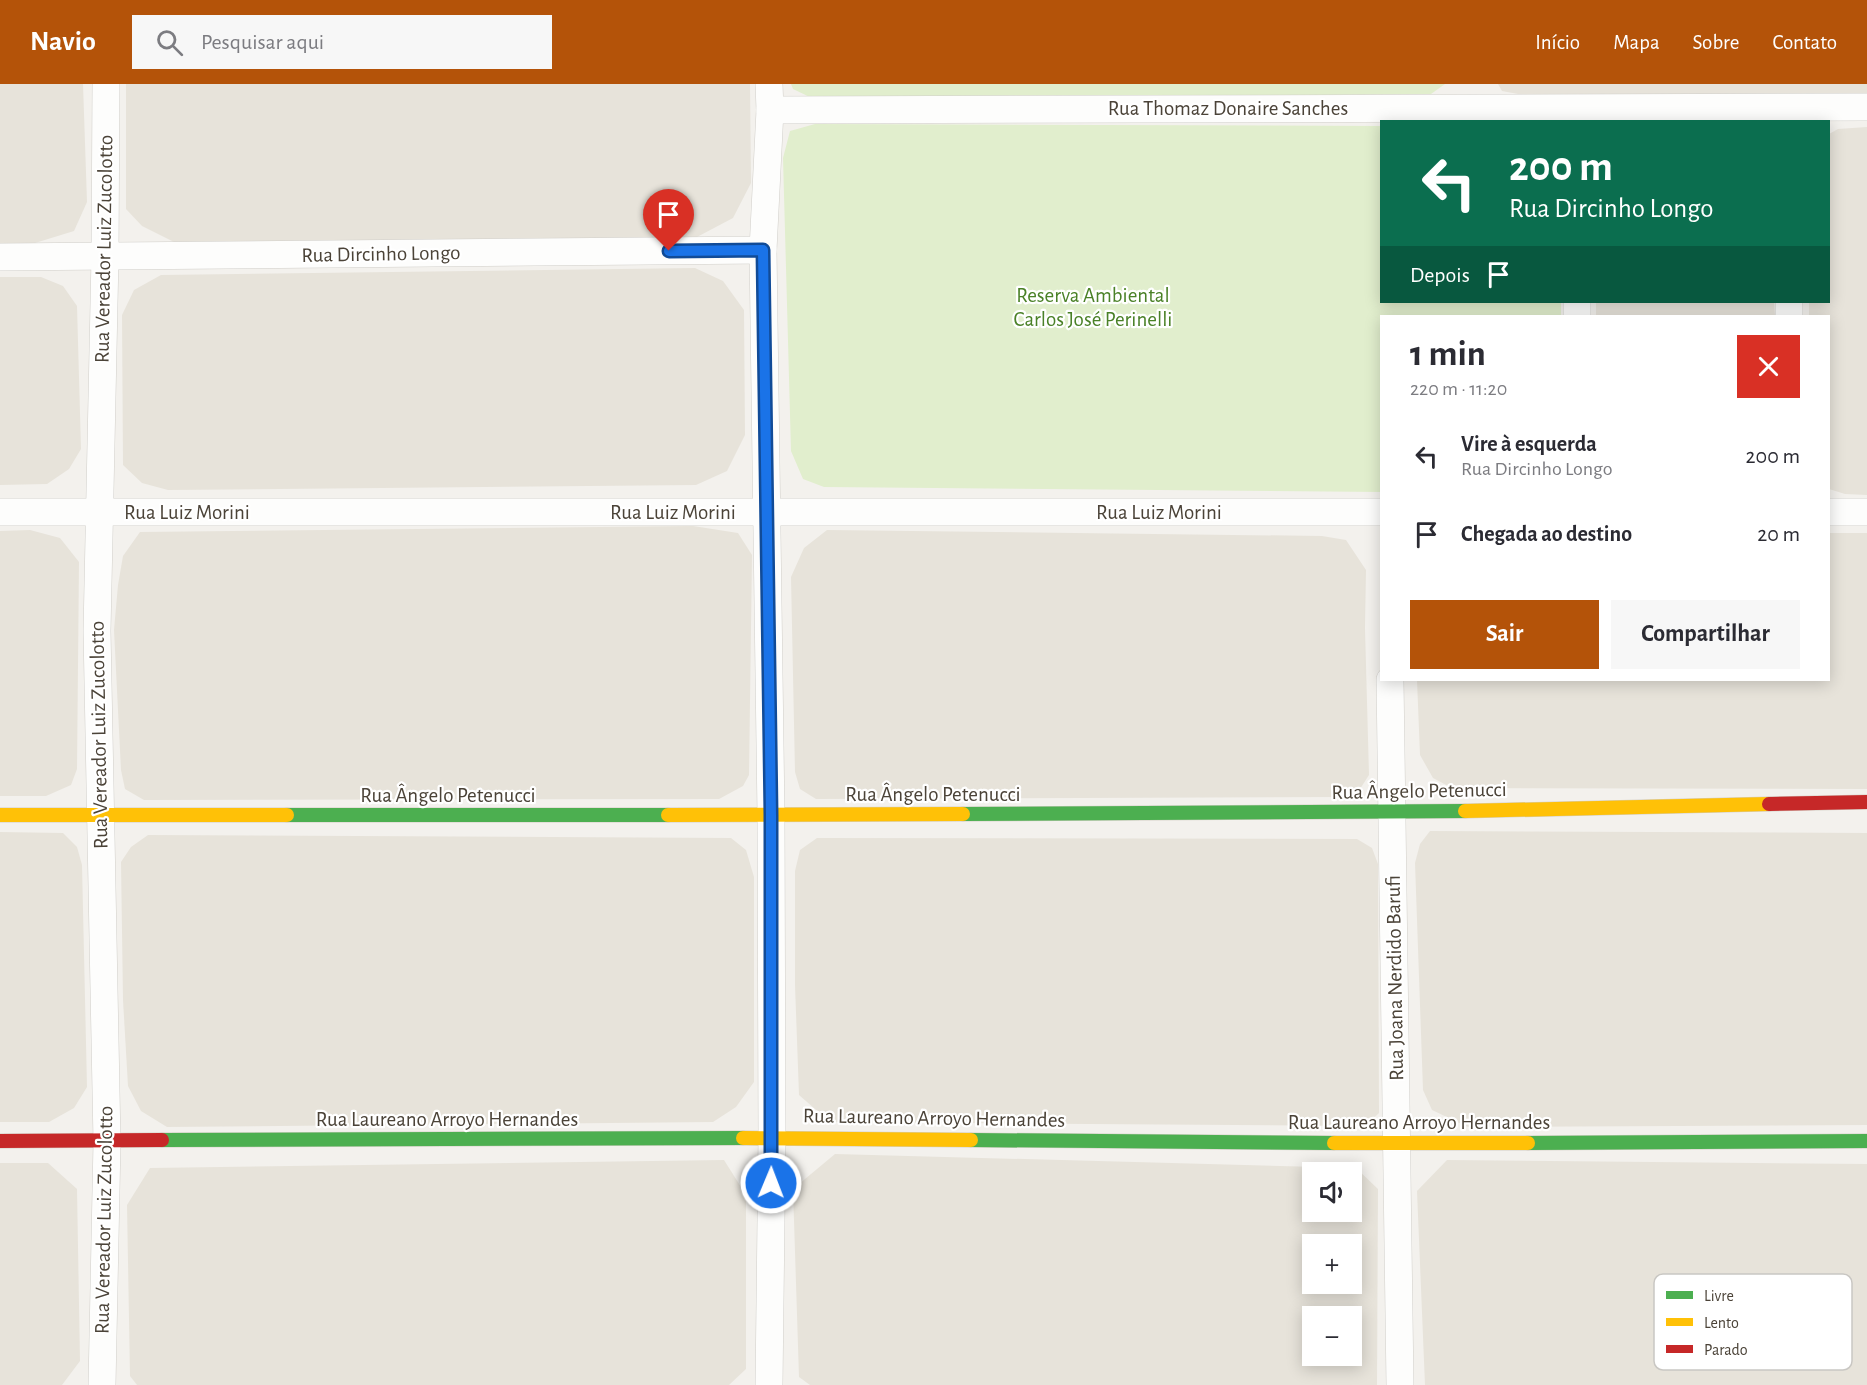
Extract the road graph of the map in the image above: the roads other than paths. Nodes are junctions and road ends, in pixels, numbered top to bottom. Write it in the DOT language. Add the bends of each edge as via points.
graph roads {
  1 [pos="106,84"];
  2 [pos="1478,96"];
  3 [pos="769,97"];
  4 [pos="1867,107"];
  5 [pos="1576,115"];
  6 [pos="1786,115"];
  7 [pos="763,250"];
  8 [pos="105,256"];
  9 [pos="0,257"];
  10 [pos="0,512"];
  11 [pos="99,512"];
  12 [pos="767,512"];
  13 [pos="1380,512"];
  14 [pos="1830,512"];
  15 [pos="1867,512"];
  16 [pos="1390,681"];
  17 [pos="1867,802"];
  18 [pos="1392,813"];
  19 [pos="0,815"];
  20 [pos="771,815"];
  21 [pos="101,816"];
  22 [pos="772,1138"];
  23 [pos="0,1141"];
  24 [pos="1867,1141"];
  25 [pos="106,1142"];
  26 [pos="1397,1144"];
  27 [pos="102,1385"];
  28 [pos="769,1385"];
  29 [pos="1400,1385"];
  1 -- 8 [label="street, Rua Vereador Luiz Zucolotto"];
  2 -- 3 [label="street, Rua Thomaz Donaire Sanches"];
  2 -- 5 [label="street, Rua Thomaz Donaire Sanches"];
  3 -- 7 [label="street"];
  4 -- 6 [label="street, Rua Thomaz Donaire Sanches"];
  5 -- 6 [label="street, Rua Thomaz Donaire Sanches"];
  7 -- 8 [label="street, Rua Dircinho Longo"];
  7 -- 12 [label="street"];
  8 -- 9 [label="street, Rua Dircinho Longo"];
  8 -- 11 [label="street, Rua Vereador Luiz Zucolotto"];
  10 -- 11 [label="street, Rua Luiz Morini"];
  11 -- 12 [label="street, Rua Luiz Morini"];
  11 -- 21 [label="street, Rua Vereador Luiz Zucolotto"];
  12 -- 13 [label="street, Rua Luiz Morini"];
  12 -- 20 [label="street"];
  14 -- 15 [label="street"];
  16 -- 18 [label="street, Rua Joana Nerdido Barufi"];
  17 -- 18 [label="street, Rua Ângelo Petenucci"];
  18 -- 20 [label="street, Rua Ângelo Petenucci"];
  18 -- 26 [label="street, Rua Joana Nerdido Barufi"];
  19 -- 21 [label="street, Rua Ângelo Petenucci"];
  20 -- 21 [label="street, Rua Ângelo Petenucci"];
  20 -- 22 [label="street"];
  21 -- 25 [label="street, Rua Vereador Luiz Zucolotto"];
  22 -- 25 [label="street, Rua Laureano Arroyo Hernandes"];
  22 -- 26 [label="street, Rua Laureano Arroyo Hernandes"];
  22 -- 28 [label="street"];
  23 -- 25 [label="street, Rua Laureano Arroyo Hernandes"];
  24 -- 26 [label="street, Rua Laureano Arroyo Hernandes"];
  25 -- 27 [label="street, Rua Vereador Luiz Zucolotto"];
  26 -- 29 [label="street, Rua Joana Nerdido Barufi"];
}
